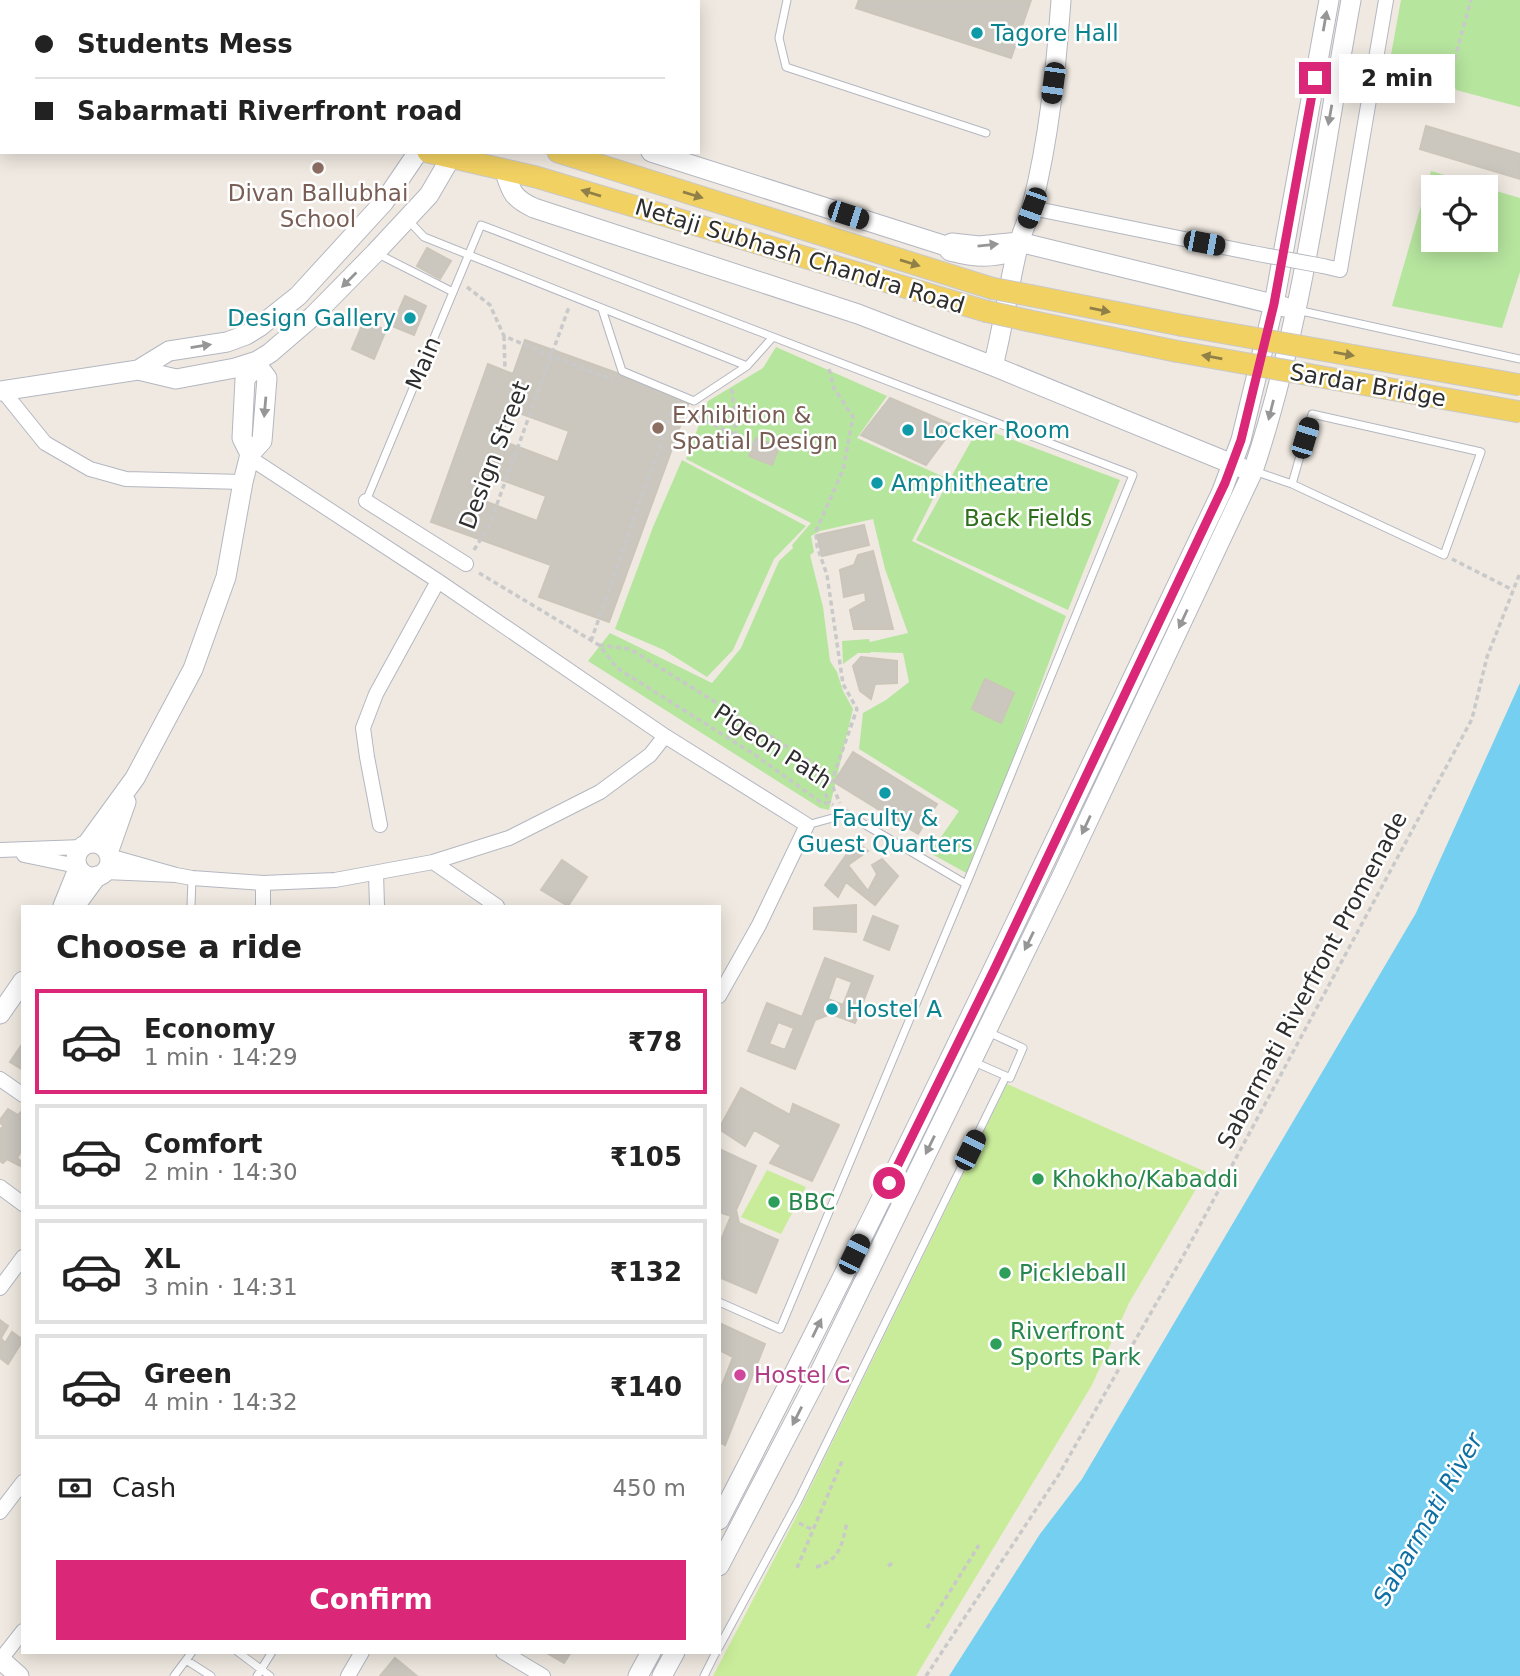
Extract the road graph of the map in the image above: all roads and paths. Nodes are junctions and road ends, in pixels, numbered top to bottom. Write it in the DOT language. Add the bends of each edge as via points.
graph roads {
  1 [pos="787,0"];
  2 [pos="1061,0"];
  3 [pos="1329,0"];
  4 [pos="1351,0"];
  5 [pos="1386,0"];
  6 [pos="1471,0"];
  7 [pos="1450,76"];
  8 [pos="986,133"];
  9 [pos="417,154"];
  10 [pos="564,154"];
  11 [pos="657,154"];
  12 [pos="452,155"];
  13 [pos="504,169"];
  14 [pos="1032,208"];
  15 [pos="406,219"];
  16 [pos="1018,247"];
  17 [pos="375,253"];
  18 [pos="469,254"];
  19 [pos="458,280"];
  20 [pos="453,292"];
  21 [pos="573,298"];
  22 [pos="1274,304"];
  23 [pos="601,309"];
  24 [pos="1297,309"];
  25 [pos="1180,325"];
  26 [pos="246,335"];
  27 [pos="504,336"];
  28 [pos="773,337"];
  29 [pos="1175,351"];
  30 [pos="551,356"];
  31 [pos="825,357"];
  32 [pos="1520,359"];
  33 [pos="257,363"];
  34 [pos="747,366"];
  35 [pos="993,366"];
  36 [pos="505,369"];
  37 [pos="138,370"];
  38 [pos="731,377"];
  39 [pos="613,379"];
  40 [pos="1520,385"];
  41 [pos="1,391"];
  42 [pos="1520,412"];
  43 [pos="736,434"];
  44 [pos="758,445"];
  45 [pos="250,456"];
  46 [pos="1233,464"];
  47 [pos="1253,471"];
  48 [pos="243,482"];
  49 [pos="1292,484"];
  50 [pos="366,501"];
  51 [pos="1444,555"];
  52 [pos="466,564"];
  53 [pos="1520,573"];
  54 [pos="438,581"];
  55 [pos="1513,590"];
  56 [pos="591,641"];
  57 [pos="599,645"];
  58 [pos="665,736"];
  59 [pos="135,778"];
  60 [pos="841,811"];
  61 [pos="380,825"];
  62 [pos="807,825"];
  63 [pos="85,846"];
  64 [pos="1,850"];
  65 [pos="433,862"];
  66 [pos="95,865"];
  67 [pos="1042,870"];
  68 [pos="376,873"];
  69 [pos="192,878"];
  70 [pos="1060,880"];
  71 [pos="263,883"];
  72 [pos="966,884"];
  73 [pos="64,905"];
  74 [pos="75,905"];
  75 [pos="191,905"];
  76 [pos="263,905"];
  77 [pos="377,905"];
  78 [pos="496,905"];
  79 [pos="21,984"];
  80 [pos="721,992"];
  81 [pos="0,1014"];
  82 [pos="986,1031"];
  83 [pos="971,1060"];
  84 [pos="1006,1076"];
  85 [pos="0,1079"];
  86 [pos="21,1094"];
  87 [pos="0,1187"];
  88 [pos="21,1203"];
  89 [pos="21,1260"];
  90 [pos="0,1287"];
  91 [pos="721,1303"];
  92 [pos="843,1459"];
  93 [pos="21,1485"];
  94 [pos="0,1512"];
  95 [pos="721,1516"];
  96 [pos="794,1521"];
  97 [pos="847,1522"];
  98 [pos="813,1530"];
  99 [pos="979,1545"];
  100 [pos="721,1562"];
  101 [pos="894,1562"];
  102 [pos="888,1566"];
  103 [pos="816,1567"];
  104 [pos="797,1569"];
  105 [pos="927,1628"];
  106 [pos="21,1633"];
  107 [pos="721,1643"];
  108 [pos="190,1654"];
  109 [pos="240,1654"];
  110 [pos="271,1654"];
  111 [pos="361,1654"];
  112 [pos="506,1654"];
  113 [pos="650,1654"];
  114 [pos="674,1654"];
  115 [pos="715,1654"];
  116 [pos="0,1659"];
  117 [pos="186,1660"];
  118 [pos="260,1672"];
  119 [pos="19,1676"];
  120 [pos="174,1676"];
  121 [pos="211,1676"];
  122 [pos="270,1676"];
  123 [pos="348,1676"];
  124 [pos="543,1676"];
  125 [pos="639,1676"];
  126 [pos="662,1676"];
  127 [pos="704,1676"];
  128 [pos="926,1676"];
  1 -- 8 [label="lane" via="779,38 786,67"];
  2 -- 14 [label="street" via="1044,150"];
  22 -- 3 [label="street, one-way"];
  4 -- 24 [label="street, one-way"];
  5 -- 14 [label="street, bridge" via="1340,270"];
  6 -- 7 [label="path"];
  9 -- 26 [label="street" via="384,202 298,296"];
  10 -- 25 [label="main road, Netaji Subhash Chandra Road, one-way, bridge" via="991,288"];
  11 -- 16 [label="street" via="946,246"];
  12 -- 13 [label="main road, Netaji Subhash Chandra Road"];
  12 -- 15 [label="street" via="429,195"];
  29 -- 13 [label="main road, Netaji Subhash Chandra Road, one-way, bridge" via="985,310"];
  13 -- 35 [label="street" via="516,198 534,208 858,314"];
  14 -- 16 [label="street"];
  15 -- 17 [label="street"];
  15 -- 18 [label="lane" via="424,237"];
  16 -- 22 [label="street"];
  16 -- 35 [label="street"];
  17 -- 20 [label="lane"];
  17 -- 33 [label="street, one-way" via="313,316"];
  18 -- 19 [label="lane, Main"];
  18 -- 21 [label="lane"];
  18 -- 28 [label="lane, Main" via="481,225"];
  19 -- 20 [label="lane, Main"];
  19 -- 27 [label="path" via="490,305"];
  20 -- 50 [label="lane, Main"];
  21 -- 23 [label="lane"];
  21 -- 30 [label="path, Design Street"];
  22 -- 24 [label="street"];
  22 -- 46 [label="street"];
  23 -- 34 [label="lane"];
  23 -- 38 [label="lane" via="622,371 694,401"];
  24 -- 32 [label="lane"];
  24 -- 47 [label="street, one-way"];
  25 -- 40 [label="main road, Sardar Bridge, one-way, bridge"];
  26 -- 33 [label="street"];
  37 -- 26 [label="street, one-way" via="169,351"];
  27 -- 30 [label="path"];
  27 -- 36 [label="path"];
  28 -- 31 [label="lane"];
  28 -- 34 [label="lane"];
  42 -- 29 [label="main road, Sardar Bridge, one-way, bridge"];
  30 -- 39 [label="path"];
  30 -- 52 [label="path, Design Street" via="489,526"];
  31 -- 60 [label="path" via="834,388 853,417 843,470 816,531 843,684 857,709 831,783"];
  31 -- 72 [label="lane" via="1133,475"];
  33 -- 37 [label="street" via="176,379"];
  33 -- 45 [label="street" via="245,379 242,438"];
  34 -- 38 [label="lane"];
  35 -- 46 [label="street"];
  37 -- 41 [label="street"];
  38 -- 43 [label="path"];
  41 -- 48 [label="street" via="45,443 90,469 127,479"];
  43 -- 44 [label="path"];
  43 -- 56 [label="path" via="711,425 675,402"];
  45 -- 48 [label="street"];
  45 -- 54 [label="street"];
  46 -- 47 [label="street"];
  46 -- 67 [label="street"];
  47 -- 49 [label="lane"];
  47 -- 70 [label="street, one-way"];
  48 -- 59 [label="street" via="226,577 193,668"];
  49 -- 51 [label="lane"];
  49 -- 51 [label="lane" via="1312,414 1481,452"];
  50 -- 52 [label="street"];
  51 -- 55 [label="path"];
  52 -- 56 [label="path, Pigeon Path"];
  53 -- 55 [label="path, Sabarmati Riverfront Promenade"];
  54 -- 58 [label="street"];
  54 -- 61 [label="street" via="376,694 363,728"];
  55 -- 128 [label="path, Sabarmati Riverfront Promenade" via="1487,657 1472,719 1186,1251 1058,1476"];
  56 -- 57 [label="path, Pigeon Path"];
  57 -- 57 [label="path, Pigeon Path" via="617,668 822,803 830,803 815,764 630,649"];
  58 -- 62 [label="street"];
  58 -- 65 [label="street" via="650,755 600,792 509,838"];
  59 -- 63 [label="street"];
  59 -- 66 [label="street"];
  62 -- 72 [label="lane" via="846,814"];
  62 -- 80 [label="street"];
  63 -- 64 [label="street"];
  63 -- 66 [label="street" via="76,855"];
  64 -- 66 [label="street"];
  65 -- 68 [label="street"];
  65 -- 78 [label="street"];
  66 -- 69 [label="street"];
  66 -- 73 [label="street"];
  66 -- 74 [label="street"];
  67 -- 70 [label="street"];
  95 -- 67 [label="street, one-way"];
  68 -- 71 [label="street"];
  68 -- 77 [label="street"];
  69 -- 71 [label="street"];
  69 -- 75 [label="lane"];
  70 -- 82 [label="street, one-way"];
  71 -- 76 [label="street"];
  72 -- 91 [label="lane" via="780,1329"];
  79 -- 81 [label="street"];
  82 -- 83 [label="street"];
  82 -- 84 [label="lane" via="1023,1048 1010,1078"];
  83 -- 84 [label="lane"];
  83 -- 100 [label="street, one-way" via="815,1382"];
  84 -- 107 [label="lane" via="798,1501"];
  85 -- 86 [label="street"];
  87 -- 88 [label="street"];
  89 -- 90 [label="street"];
  92 -- 98 [label="path"];
  93 -- 94 [label="street"];
  96 -- 98 [label="path"];
  97 -- 103 [label="path" via="837,1554"];
  98 -- 104 [label="path"];
  99 -- 105 [label="path"];
  101 -- 102 [label="path"];
  106 -- 116 [label="street"];
  108 -- 117 [label="lane"];
  109 -- 118 [label="lane"];
  110 -- 118 [label="lane"];
  111 -- 123 [label="street"];
  112 -- 124 [label="street"];
  113 -- 125 [label="street"];
  114 -- 126 [label="street"];
  115 -- 127 [label="lane"];
  116 -- 119 [label="street"];
  117 -- 120 [label="lane"];
  117 -- 121 [label="lane"];
  118 -- 122 [label="lane"];
}
